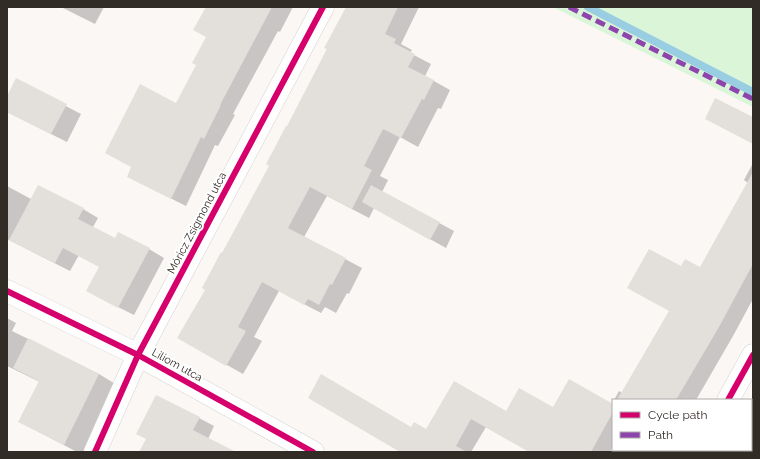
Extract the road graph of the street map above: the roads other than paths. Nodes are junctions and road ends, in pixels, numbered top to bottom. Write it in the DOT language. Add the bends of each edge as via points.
graph roads {
  1 [pos="323,7"];
  2 [pos="7,291"];
  3 [pos="138,355"];
  4 [pos="753,355"];
  5 [pos="729,399"];
  6 [pos="95,452"];
  7 [pos="313,452"];
  1 -- 3 [label="street, Móricz Zsigmond utca"];
  2 -- 3 [label="street, Liliom utca"];
  3 -- 6 [label="street, Móricz Zsigmond utca"];
  3 -- 7 [label="street, Liliom utca"];
  4 -- 5 [label="street"];
}
